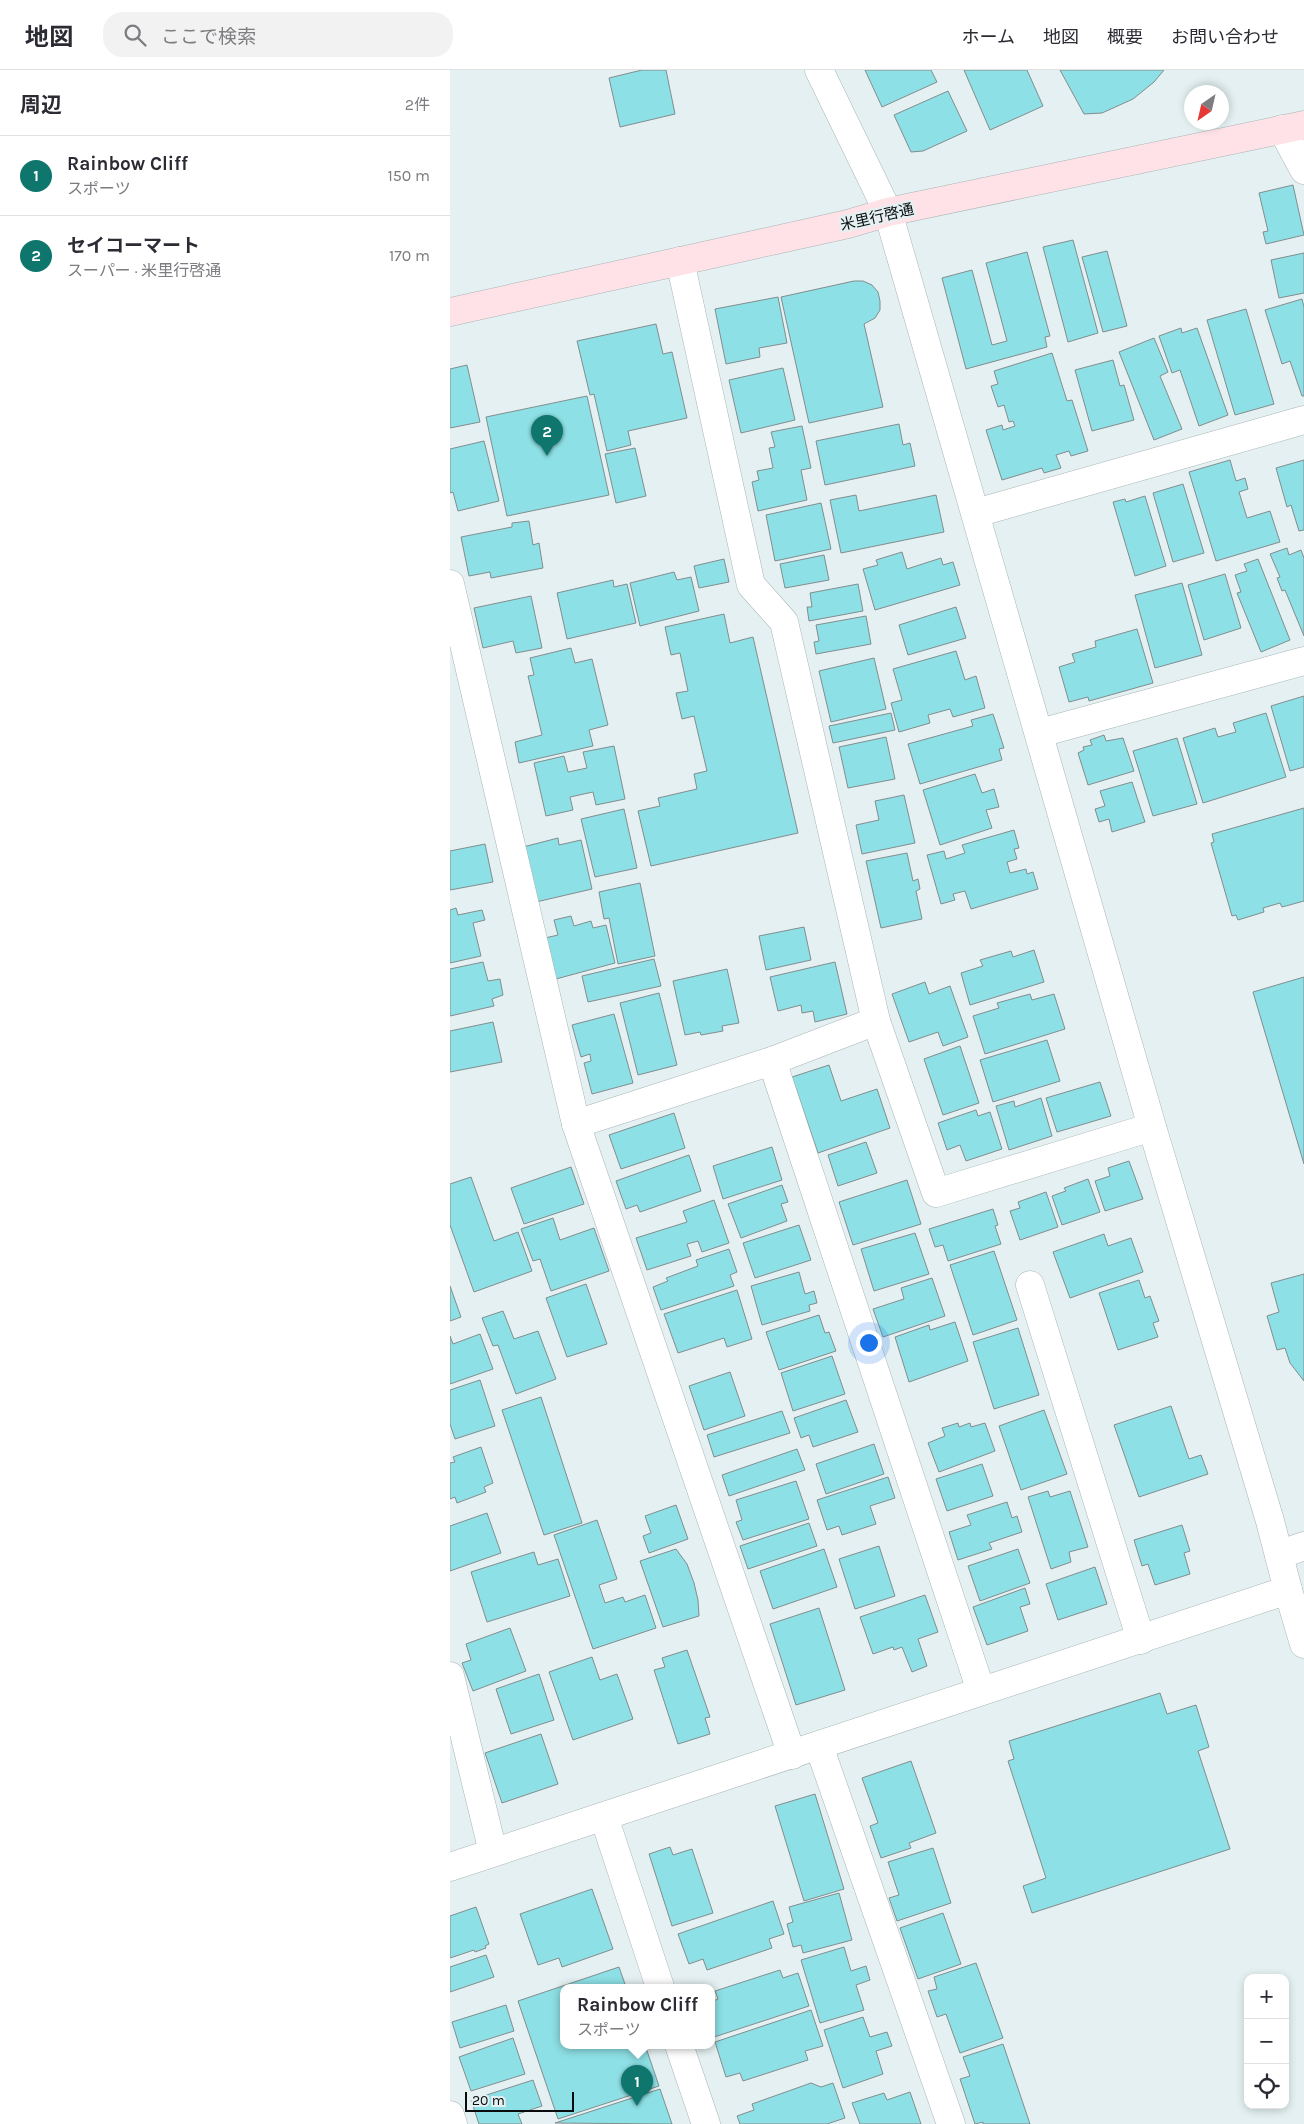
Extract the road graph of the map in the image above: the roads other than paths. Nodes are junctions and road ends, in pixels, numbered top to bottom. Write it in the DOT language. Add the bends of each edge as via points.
graph roads {
  1 [pos="819,70"];
  2 [pos="1293,127"];
  3 [pos="1304,170"];
  4 [pos="888,212"];
  5 [pos="680,261"];
  6 [pos="450,312"];
  7 [pos="1304,420"];
  8 [pos="976,513"];
  9 [pos="450,584"];
  10 [pos="1304,660"];
  11 [pos="1040,733"];
  12 [pos="876,1021"];
  13 [pos="772,1061"];
  14 [pos="576,1124"];
  15 [pos="1152,1127"];
  16 [pos="1030,1285"];
  17 [pos="1292,1550"];
  18 [pos="1288,1590"];
  19 [pos="1141,1640"];
  20 [pos="1304,1644"];
  21 [pos="450,1676"];
  22 [pos="981,1691"];
  23 [pos="819,1746"];
  24 [pos="792,1755"];
  25 [pos="604,1817"];
  26 [pos="493,1852"];
  27 [pos="450,1866"];
  28 [pos="659,1984"];
  29 [pos="680,2049"];
  30 [pos="450,2115"];
  31 [pos="453,2124"];
  32 [pos="706,2124"];
  33 [pos="951,2124"];
  1 -- 4 [label="street"];
  2 -- 3 [label="street"];
  2 -- 4 [label="street, 米里行啓通"];
  4 -- 5 [label="street, 米里行啓通" via="848,224"];
  4 -- 8 [label="street"];
  5 -- 6 [label="street, 米里行啓通"];
  5 -- 12 [label="street" via="751,585 784,622"];
  7 -- 8 [label="street"];
  8 -- 11 [label="street"];
  9 -- 14 [label="street"];
  10 -- 11 [label="street"];
  11 -- 15 [label="street"];
  12 -- 13 [label="street"];
  12 -- 15 [label="street" via="936,1193"];
  13 -- 14 [label="street"];
  13 -- 22 [label="street"];
  14 -- 24 [label="street"];
  15 -- 17 [label="street"];
  16 -- 19 [label="street"];
  17 -- 18 [label="street"];
  18 -- 19 [label="street"];
  18 -- 20 [label="street"];
  19 -- 22 [label="street"];
  21 -- 26 [label="street"];
  22 -- 23 [label="street"];
  23 -- 24 [label="street"];
  23 -- 33 [label="street"];
  24 -- 25 [label="street"];
  25 -- 26 [label="street"];
  25 -- 28 [label="street"];
  26 -- 27 [label="street"];
  29 -- 32 [label="street"];
  30 -- 31 [label="street"];
}
